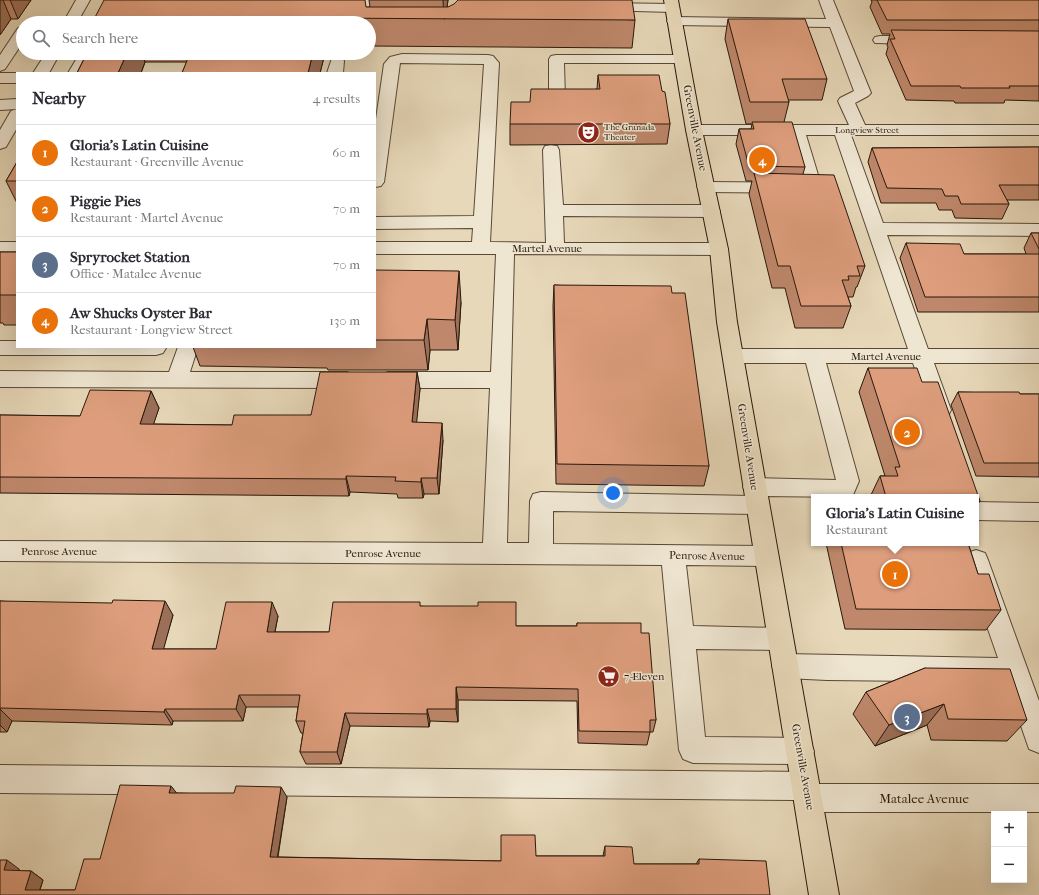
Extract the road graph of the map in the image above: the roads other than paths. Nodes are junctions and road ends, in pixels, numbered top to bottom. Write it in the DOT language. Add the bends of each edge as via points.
graph roads {
  1 [pos="84,0"];
  2 [pos="370,0"];
  3 [pos="826,0"];
  4 [pos="615,4"];
  5 [pos="632,4"];
  6 [pos="593,5"];
  7 [pos="672,10"];
  8 [pos="74,16"];
  9 [pos="370,16"];
  10 [pos="836,23"];
  11 [pos="880,40"];
  12 [pos="935,40"];
  13 [pos="16,42"];
  14 [pos="681,59"];
  15 [pos="49,60"];
  16 [pos="83,60"];
  17 [pos="0,66"];
  18 [pos="42,72"];
  19 [pos="77,72"];
  20 [pos="0,78"];
  21 [pos="16,78"];
  22 [pos="557,99"];
  23 [pos="16,104"];
  24 [pos="0,105"];
  25 [pos="16,115"];
  26 [pos="694,130"];
  27 [pos="797,130"];
  28 [pos="850,130"];
  29 [pos="1039,130"];
  30 [pos="2,136"];
  31 [pos="551,150"];
  32 [pos="376,175"];
  33 [pos="706,187"];
  34 [pos="554,210"];
  35 [pos="711,211"];
  36 [pos="423,222"];
  37 [pos="482,222"];
  38 [pos="376,223"];
  39 [pos="877,229"];
  40 [pos="1039,230"];
  41 [pos="0,248"];
  42 [pos="16,248"];
  43 [pos="376,248"];
  44 [pos="421,248"];
  45 [pos="481,248"];
  46 [pos="505,248"];
  47 [pos="555,248"];
  48 [pos="719,249"];
  49 [pos="0,348"];
  50 [pos="156,348"];
  51 [pos="188,348"];
  52 [pos="733,356"];
  53 [pos="814,356"];
  54 [pos="921,356"];
  55 [pos="1039,356"];
  56 [pos="0,379"];
  57 [pos="177,379"];
  58 [pos="501,380"];
  59 [pos="948,430"];
  60 [pos="756,496"];
  61 [pos="979,511"];
  62 [pos="1039,512"];
  63 [pos="0,551"];
  64 [pos="495,553"];
  65 [pos="542,553"];
  66 [pos="673,555"];
  67 [pos="766,556"];
  68 [pos="976,560"];
  69 [pos="682,637"];
  70 [pos="780,639"];
  71 [pos="785,666"];
  72 [pos="1014,670"];
  73 [pos="1039,740"];
  74 [pos="800,751"];
  75 [pos="0,779"];
  76 [pos="807,792"];
  77 [pos="1039,798"];
  78 [pos="824,895"];
  1 -- 8 [label="street"];
  2 -- 9 [label="street"];
  3 -- 10 [label="street"];
  4 -- 5 [label="street"];
  4 -- 6 [label="street"];
  5 -- 7 [label="street"];
  7 -- 10 [label="street"];
  7 -- 14 [label="main road, Greenville Avenue"];
  10 -- 28 [label="street" via="863,93 846,100"];
  11 -- 12 [label="street"];
  13 -- 17 [label="street"];
  14 -- 22 [label="street" via="556,59"];
  14 -- 26 [label="main road, Greenville Avenue"];
  15 -- 18 [label="street"];
  16 -- 19 [label="street"];
  20 -- 21 [label="street"];
  23 -- 24 [label="street"];
  25 -- 30 [label="street"];
  26 -- 27 [label="street, Longview Street"];
  26 -- 33 [label="main road, Greenville Avenue"];
  27 -- 28 [label="street, Longview Street"];
  27 -- 33 [label="street" via="813,188"];
  28 -- 29 [label="street, Longview Street"];
  28 -- 39 [label="street"];
  31 -- 34 [label="street"];
  32 -- 37 [label="street" via="392,64 395,60 488,60 492,63"];
  33 -- 35 [label="main road, Greenville Avenue"];
  34 -- 35 [label="street"];
  34 -- 47 [label="street"];
  35 -- 48 [label="main road, Greenville Avenue"];
  36 -- 37 [label="street"];
  36 -- 38 [label="street"];
  36 -- 44 [label="street"];
  37 -- 45 [label="street"];
  39 -- 40 [label="street"];
  39 -- 54 [label="street"];
  41 -- 42 [label="street"];
  43 -- 44 [label="street, Martel Avenue"];
  44 -- 45 [label="street, Martel Avenue"];
  45 -- 46 [label="street, Martel Avenue"];
  46 -- 47 [label="street, Martel Avenue"];
  46 -- 58 [label="street"];
  47 -- 48 [label="street, Martel Avenue"];
  48 -- 52 [label="main road, Greenville Avenue"];
  49 -- 50 [label="street"];
  51 -- 57 [label="street"];
  52 -- 53 [label="street, Martel Avenue"];
  52 -- 60 [label="main road, Greenville Avenue"];
  53 -- 54 [label="street, Martel Avenue"];
  53 -- 60 [label="street" via="848,482 845,489"];
  54 -- 55 [label="street, Martel Avenue"];
  54 -- 59 [label="street"];
  56 -- 57 [label="street"];
  57 -- 58 [label="street"];
  58 -- 64 [label="street"];
  60 -- 65 [label="street" via="541,501"];
  60 -- 67 [label="main road, Greenville Avenue"];
  61 -- 62 [label="street"];
  63 -- 64 [label="street, Penrose Avenue"];
  64 -- 65 [label="street, Penrose Avenue"];
  65 -- 66 [label="street, Penrose Avenue"];
  66 -- 67 [label="street, Penrose Avenue"];
  66 -- 69 [label="street"];
  67 -- 70 [label="main road, Greenville Avenue"];
  68 -- 72 [label="street"];
  69 -- 70 [label="street"];
  69 -- 74 [label="street" via="693,750"];
  70 -- 71 [label="main road, Greenville Avenue"];
  71 -- 72 [label="street"];
  71 -- 74 [label="main road, Greenville Avenue"];
  72 -- 73 [label="street"];
  74 -- 76 [label="main road, Greenville Avenue"];
  75 -- 76 [label="street, Matalee Avenue"];
  76 -- 77 [label="street, Matalee Avenue"];
  76 -- 78 [label="main road, Greenville Avenue"];
}
